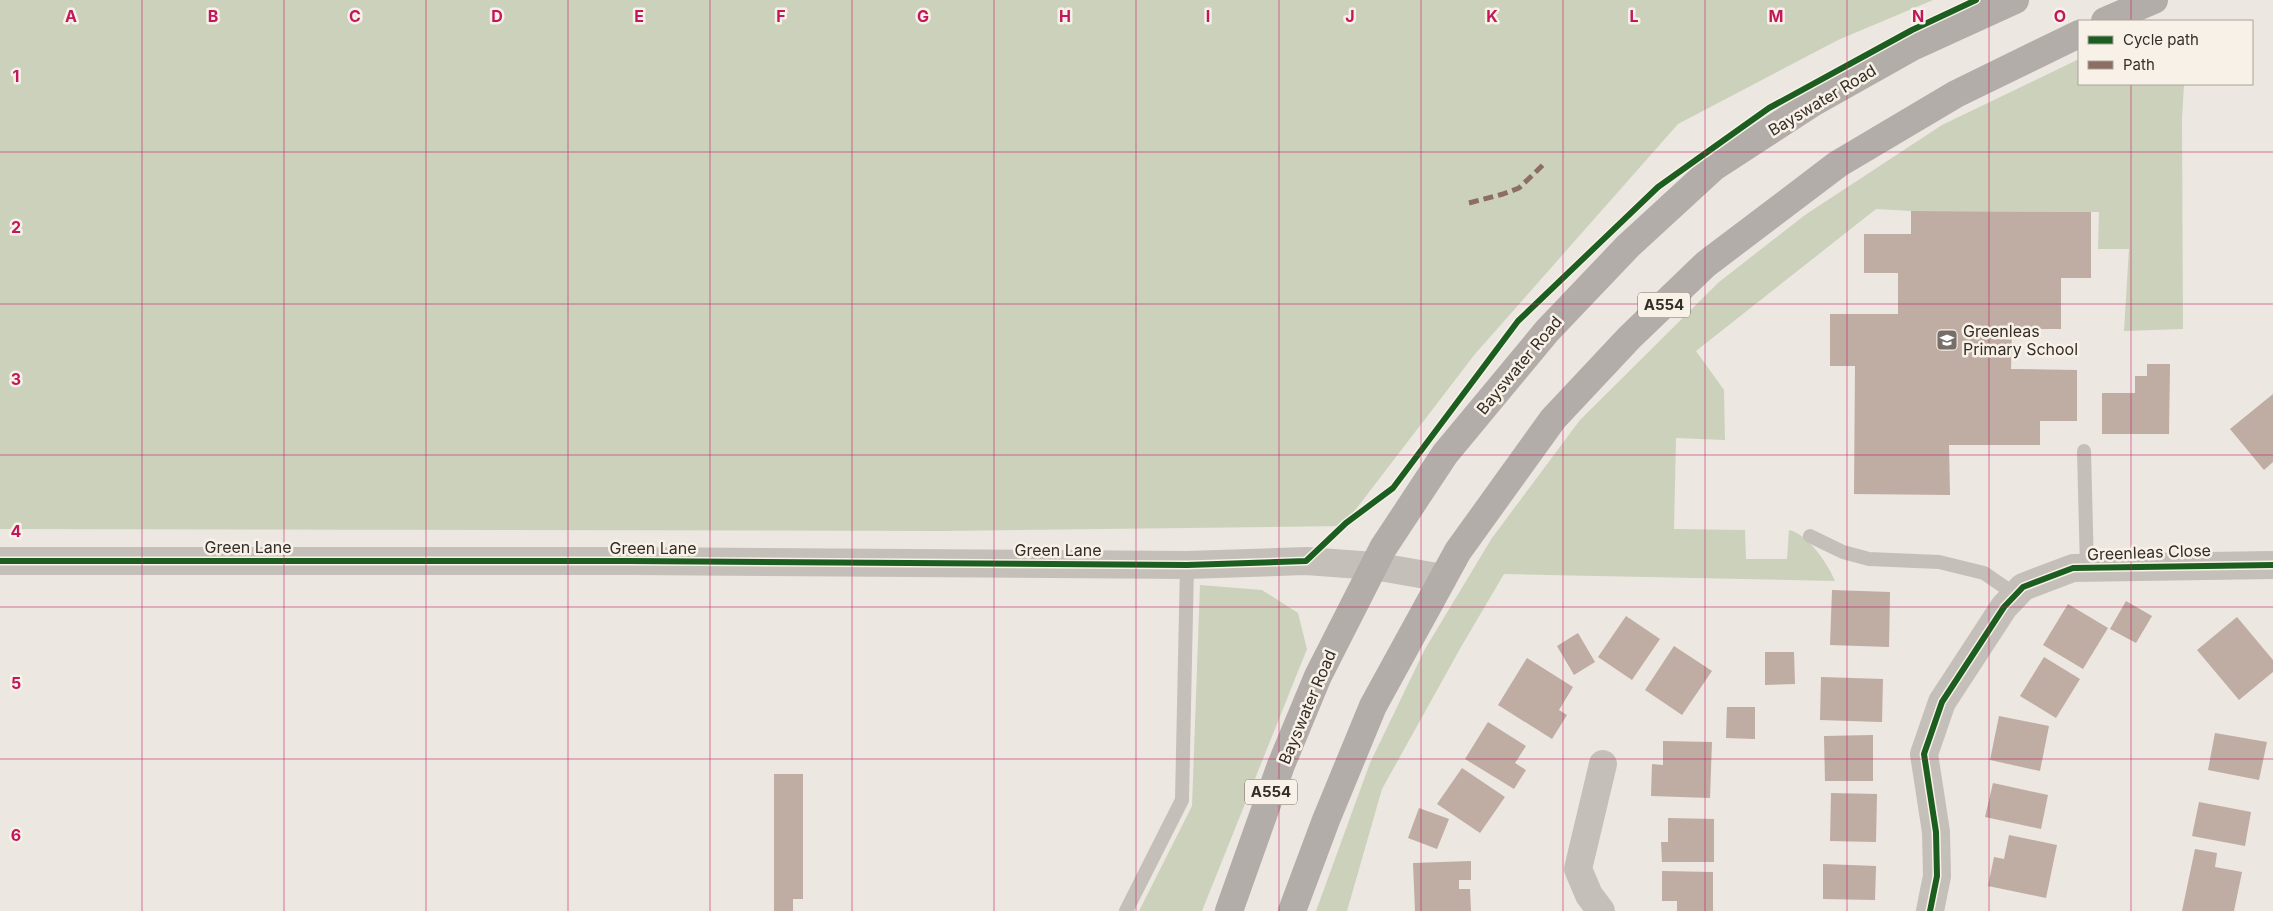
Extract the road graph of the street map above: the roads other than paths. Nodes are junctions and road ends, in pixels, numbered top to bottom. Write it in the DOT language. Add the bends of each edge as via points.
graph roads {
  1 [pos="2015,0"];
  2 [pos="2154,0"];
  3 [pos="2107,20"];
  4 [pos="2078,34"];
  5 [pos="2084,451"];
  6 [pos="1810,536"];
  7 [pos="0,561"];
  8 [pos="1187,565"];
  9 [pos="2273,565"];
  10 [pos="1374,566"];
  11 [pos="2087,568"];
  12 [pos="1443,578"];
  13 [pos="2016,595"];
  14 [pos="1604,764"];
  15 [pos="1126,911"];
  16 [pos="1229,911"];
  17 [pos="1292,911"];
  18 [pos="1601,911"];
  19 [pos="1930,911"];
  1 -- 10 [label="main road, Bayswater Road / A554" via="1912,47 1814,102 1714,167 1628,246 1547,331 1445,454"];
  2 -- 3 [label="main road"];
  4 -- 12 [label="main road, A554" via="1956,94 1838,164 1706,264 1629,338 1553,419 1458,551"];
  5 -- 11 [label="lane"];
  6 -- 13 [label="lane" via="1842,552 1869,558 1939,562 1984,573"];
  7 -- 8 [label="street, Green Lane"];
  8 -- 10 [label="street, Green Lane" via="1306,561"];
  8 -- 15 [label="lane" via="1182,800"];
  9 -- 11 [label="street, Greenleas Close"];
  10 -- 12 [label="street, Green Lane"];
  10 -- 16 [label="main road, Bayswater Road / A554" via="1318,676 1281,765"];
  11 -- 13 [label="street, Greenleas Close" via="2074,568 2023,587"];
  12 -- 17 [label="main road, A554" via="1373,706"];
  13 -- 19 [label="street, Greenleas Close" via="1987,630 1942,702 1924,754 1936,832 1937,876"];
  14 -- 18 [label="street" via="1578,869 1589,895"];
}
